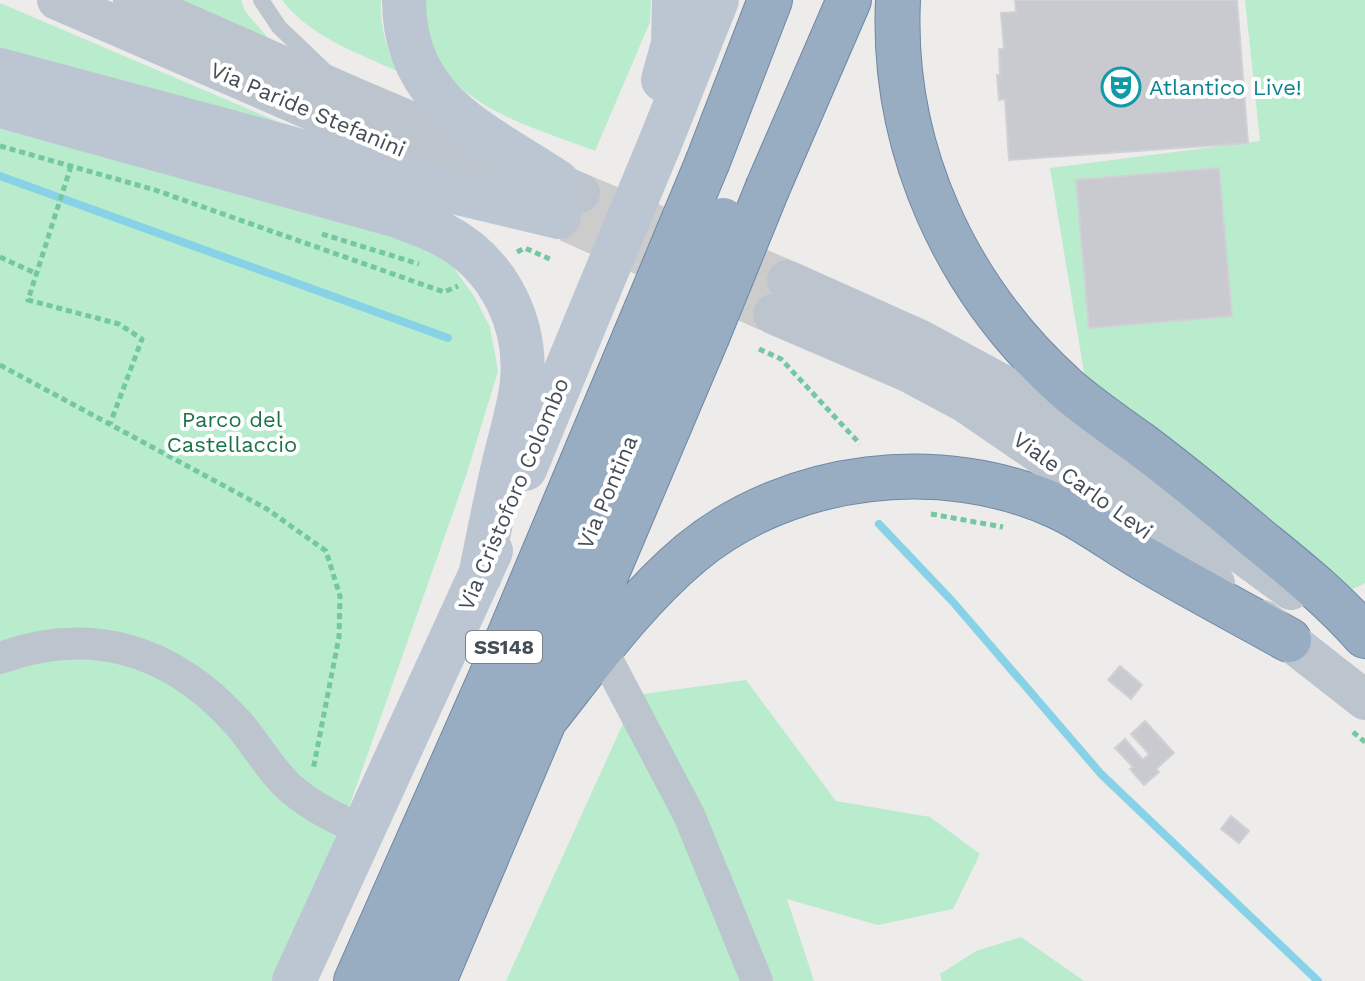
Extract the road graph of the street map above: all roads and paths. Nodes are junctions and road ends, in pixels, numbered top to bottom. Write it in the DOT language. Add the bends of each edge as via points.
graph roads {
  1 [pos="57,0"];
  2 [pos="133,0"];
  3 [pos="261,0"];
  4 [pos="404,0"];
  5 [pos="674,0"];
  6 [pos="717,0"];
  7 [pos="770,0"];
  8 [pos="816,0"];
  9 [pos="827,0"];
  10 [pos="849,0"];
  11 [pos="898,0"];
  12 [pos="200,46"];
  13 [pos="5,82"];
  14 [pos="358,99"];
  15 [pos="660,143"];
  16 [pos="0,146"];
  17 [pos="71,166"];
  18 [pos="739,175"];
  19 [pos="566,204"];
  20 [pos="509,256"];
  21 [pos="0,257"];
  22 [pos="552,260"];
  23 [pos="37,274"];
  24 [pos="465,284"];
  25 [pos="773,314"];
  26 [pos="677,324"];
  27 [pos="0,365"];
  28 [pos="110,424"];
  29 [pos="860,444"];
  30 [pos="927,512"];
  31 [pos="1005,527"];
  32 [pos="480,576"];
  33 [pos="1365,636"];
  34 [pos="1289,640"];
  35 [pos="1365,645"];
  36 [pos="601,648"];
  37 [pos="0,658"];
  38 [pos="1365,700"];
  39 [pos="547,717"];
  40 [pos="307,801"];
  41 [pos="364,831"];
  42 [pos="294,981"];
  43 [pos="356,981"];
  44 [pos="390,981"];
  45 [pos="434,981"];
  46 [pos="757,981"];
  1 -- 12 [label="street, Via Paride Stefanini"];
  2 -- 12 [label="street, Via Paride Stefanini"];
  3 -- 14 [label="lane" via="290,39"];
  4 -- 19 [label="main road" via="411,54 431,91"];
  5 -- 15 [label="main road"];
  6 -- 15 [label="main road, Via Cristoforo Colombo"];
  7 -- 18 [label="highway, SS148"];
  8 -- 18 [label="highway, SS148"];
  9 -- 18 [label="highway"];
  10 -- 18 [label="highway"];
  11 -- 33 [label="highway" via="899,75 918,159 950,238 987,301 1067,388 1315,584"];
  12 -- 14 [label="street, Via Paride Stefanini"];
  12 -- 19 [label="street, Via Paride Stefanini"];
  13 -- 19 [label="main road" via="450,191"];
  13 -- 32 [label="main road" via="398,216 441,233 477,258 510,304 522,364"];
  14 -- 19 [label="street, Via Paride Stefanini"];
  15 -- 32 [label="main road, Via Cristoforo Colombo, bridge"];
  16 -- 17 [label="path"];
  17 -- 23 [label="path"];
  17 -- 24 [label="path" via="155,190 444,292"];
  18 -- 26 [label="highway, SS148, bridge"];
  18 -- 26 [label="highway, bridge"];
  20 -- 22 [label="path" via="525,248"];
  21 -- 23 [label="path"];
  23 -- 28 [label="path" via="28,300 119,324 142,339"];
  25 -- 29 [label="path" via="781,359"];
  25 -- 34 [label="street, Viale Carlo Levi" via="964,402"];
  25 -- 35 [label="street, Viale Carlo Levi" via="921,340 1011,389"];
  26 -- 39 [label="highway"];
  26 -- 43 [label="highway, SS148" via="509,636"];
  26 -- 44 [label="highway, Via Pontina / SS148" via="522,689"];
  27 -- 28 [label="path"];
  28 -- 40 [label="path" via="267,509 326,551 340,596 339,637"];
  30 -- 31 [label="path"];
  32 -- 41 [label="main road, Via Cristoforo Colombo"];
  34 -- 36 [label="highway" via="1055,506 998,486 897,478 794,496 726,529 672,570"];
  34 -- 38 [label="street, Viale Carlo Levi"];
  36 -- 39 [label="highway"];
  36 -- 46 [label="street" via="689,815"];
  37 -- 40 [label="street" via="42,645 78,642 152,659 215,701 281,780"];
  39 -- 45 [label="highway"];
  40 -- 41 [label="street"];
  41 -- 42 [label="main road, Via Cristoforo Colombo"];
}
